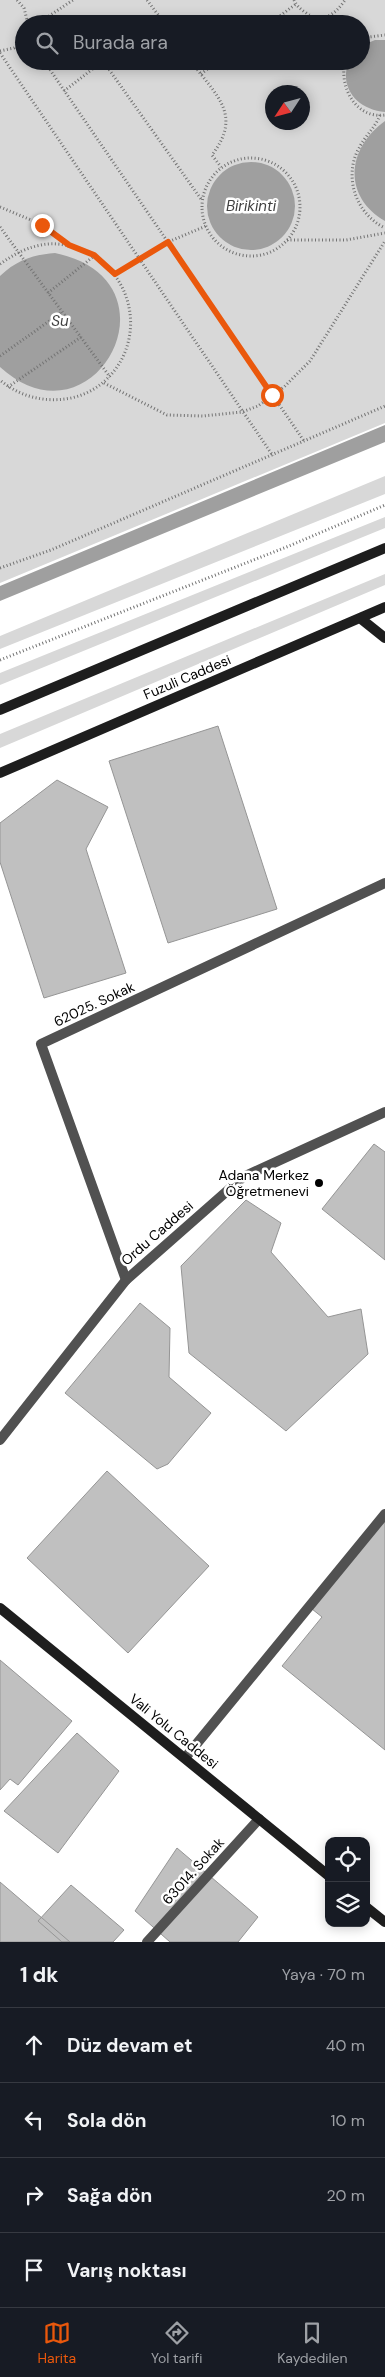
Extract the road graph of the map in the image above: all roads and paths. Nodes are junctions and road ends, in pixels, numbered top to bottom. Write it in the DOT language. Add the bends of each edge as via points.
graph roads {
  1 [pos="17,0"];
  2 [pos="73,0"];
  3 [pos="147,0"];
  4 [pos="345,0"];
  5 [pos="295,2"];
  6 [pos="26,15"];
  7 [pos="50,15"];
  8 [pos="159,15"];
  9 [pos="280,15"];
  10 [pos="309,15"];
  11 [pos="332,15"];
  12 [pos="385,35"];
  13 [pos="370,37"];
  14 [pos="15,47"];
  15 [pos="0,52"];
  16 [pos="50,70"];
  17 [pos="91,70"];
  18 [pos="109,70"];
  19 [pos="198,70"];
  20 [pos="206,70"];
  21 [pos="343,70"];
  22 [pos="201,74"];
  23 [pos="64,91"];
  24 [pos="383,115"];
  25 [pos="221,167"];
  26 [pos="202,200"];
  27 [pos="0,207"];
  28 [pos="206,226"];
  29 [pos="0,227"];
  30 [pos="385,228"];
  31 [pos="385,232"];
  32 [pos="287,240"];
  33 [pos="385,241"];
  34 [pos="168,242"];
  35 [pos="69,245"];
  36 [pos="18,252"];
  37 [pos="94,255"];
  38 [pos="140,259"];
  39 [pos="0,264"];
  40 [pos="115,274"];
  41 [pos="48,293"];
  42 [pos="62,312"];
  43 [pos="81,337"];
  44 [pos="0,356"];
  45 [pos="110,377"];
  46 [pos="0,380"];
  47 [pos="104,383"];
  48 [pos="8,386"];
  49 [pos="272,395"];
  50 [pos="385,406"];
  51 [pos="242,412"];
  52 [pos="304,441"];
  53 [pos="273,456"];
  54 [pos="385,506"];
  55 [pos="385,548"];
  56 [pos="0,568"];
  57 [pos="385,607"];
  58 [pos="360,618"];
  59 [pos="385,638"];
  60 [pos="0,660"];
  61 [pos="0,710"];
  62 [pos="0,773"];
  63 [pos="385,883"];
  64 [pos="385,1112"];
  65 [pos="126,1280"];
  66 [pos="0,1440"];
  67 [pos="385,1514"];
  68 [pos="0,1608"];
  69 [pos="186,1758"];
  70 [pos="259,1818"];
  71 [pos="325,1873"];
  72 [pos="370,1910"];
  73 [pos="385,1922"];
  74 [pos="147,1942"];
  1 -- 6 [label="path"];
  2 -- 7 [label="path"];
  3 -- 8 [label="path"];
  4 -- 11 [label="path"];
  5 -- 9 [label="path"];
  5 -- 10 [label="path"];
  12 -- 13 [label="path"];
  14 -- 15 [label="path"];
  15 -- 38 [label="path"];
  16 -- 23 [label="path"];
  17 -- 23 [label="path"];
  18 -- 26 [label="path"];
  19 -- 22 [label="path"];
  20 -- 22 [label="path"];
  21 -- 24 [label="path" via="344,88 352,102 365,111"];
  22 -- 25 [label="path" via="228,116 223,138 212,154"];
  23 -- 34 [label="path"];
  24 -- 30 [label="path" via="359,148 352,176 358,204"];
  25 -- 26 [label="path" via="208,182"];
  25 -- 32 [label="path" via="238,159 258,158 276,164 290,177 299,195 300,214 294,232"];
  26 -- 28 [label="path"];
  27 -- 35 [label="path" via="42,225"];
  28 -- 32 [label="path" via="211,237 226,250 244,256 263,255 281,247"];
  28 -- 34 [label="path"];
  29 -- 36 [label="path"];
  31 -- 32 [label="path" via="346,240"];
  33 -- 49 [label="path" via="310,361"];
  34 -- 38 [label="path"];
  34 -- 49 [label="path"];
  35 -- 36 [label="path" via="43,244"];
  35 -- 37 [label="path"];
  36 -- 39 [label="path"];
  36 -- 41 [label="path"];
  37 -- 40 [label="path"];
  37 -- 41 [label="path"];
  38 -- 40 [label="path"];
  38 -- 51 [label="path"];
  40 -- 45 [label="path" via="126,293 131,315 130,338 123,359"];
  41 -- 42 [label="path"];
  42 -- 43 [label="path"];
  42 -- 44 [label="path"];
  43 -- 45 [label="path"];
  43 -- 48 [label="path"];
  45 -- 47 [label="path"];
  46 -- 48 [label="path"];
  47 -- 48 [label="path" via="81,396 56,401 31,398"];
  47 -- 51 [label="path" via="167,415"];
  49 -- 51 [label="path" via="258,406"];
  49 -- 52 [label="path"];
  50 -- 52 [label="path"];
  51 -- 53 [label="path"];
  52 -- 53 [label="path"];
  53 -- 56 [label="path" via="51,550"];
  54 -- 60 [label="path"];
  55 -- 61 [label="main road"];
  57 -- 58 [label="main road, Fuzuli Caddesi"];
  58 -- 59 [label="main road"];
  58 -- 62 [label="main road, Fuzuli Caddesi"];
  63 -- 65 [label="street, 62025. Sokak" via="41,1044"];
  64 -- 65 [label="street, Ordu Caddesi" via="243,1177"];
  65 -- 66 [label="street, Ordu Caddesi"];
  67 -- 69 [label="street"];
  68 -- 69 [label="main road, Vali Yolu Caddesi"];
  69 -- 70 [label="main road, Vali Yolu Caddesi"];
  70 -- 71 [label="main road, Vali Yolu Caddesi"];
  70 -- 74 [label="street, 63014. Sokak"];
  72 -- 73 [label="main road"];
}
